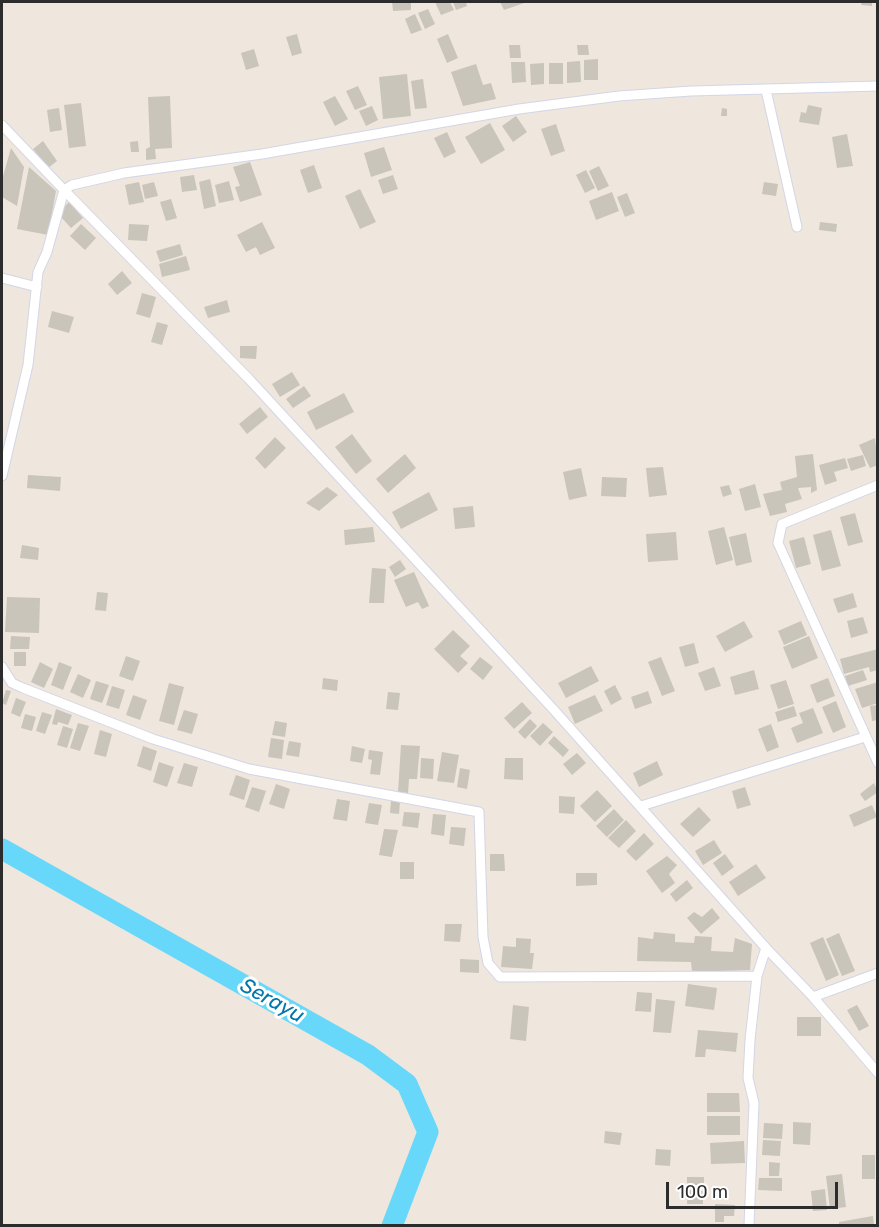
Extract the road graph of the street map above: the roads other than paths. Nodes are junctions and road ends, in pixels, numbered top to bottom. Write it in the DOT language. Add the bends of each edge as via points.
graph roads {
  1 [pos="878,86"];
  2 [pos="766,90"];
  3 [pos="2,125"];
  4 [pos="63,190"];
  5 [pos="797,227"];
  6 [pos="2,278"];
  7 [pos="37,288"];
  8 [pos="2,476"];
  9 [pos="878,485"];
  10 [pos="2,667"];
  11 [pos="865,737"];
  12 [pos="878,763"];
  13 [pos="641,806"];
  14 [pos="766,948"];
  15 [pos="878,973"];
  16 [pos="757,976"];
  17 [pos="813,997"];
  18 [pos="878,1073"];
  19 [pos="749,1226"];
  1 -- 2 [label="street"];
  2 -- 4 [label="street" via="675,92 519,109 273,152 124,173"];
  2 -- 5 [label="street"];
  3 -- 4 [label="street"];
  4 -- 7 [label="street" via="38,272"];
  4 -- 13 [label="street" via="249,379"];
  6 -- 7 [label="street"];
  7 -- 8 [label="street" via="28,365"];
  9 -- 11 [label="street" via="790,520 782,524 778,533 778,543"];
  10 -- 16 [label="street" via="12,683 23,688 153,739 249,769 478,812 483,937 488,963 500,977"];
  11 -- 12 [label="street"];
  11 -- 13 [label="street"];
  13 -- 14 [label="street"];
  14 -- 16 [label="street"];
  14 -- 17 [label="street"];
  15 -- 17 [label="street"];
  16 -- 19 [label="street" via="748,1078 754,1104"];
  17 -- 18 [label="street"];
}
